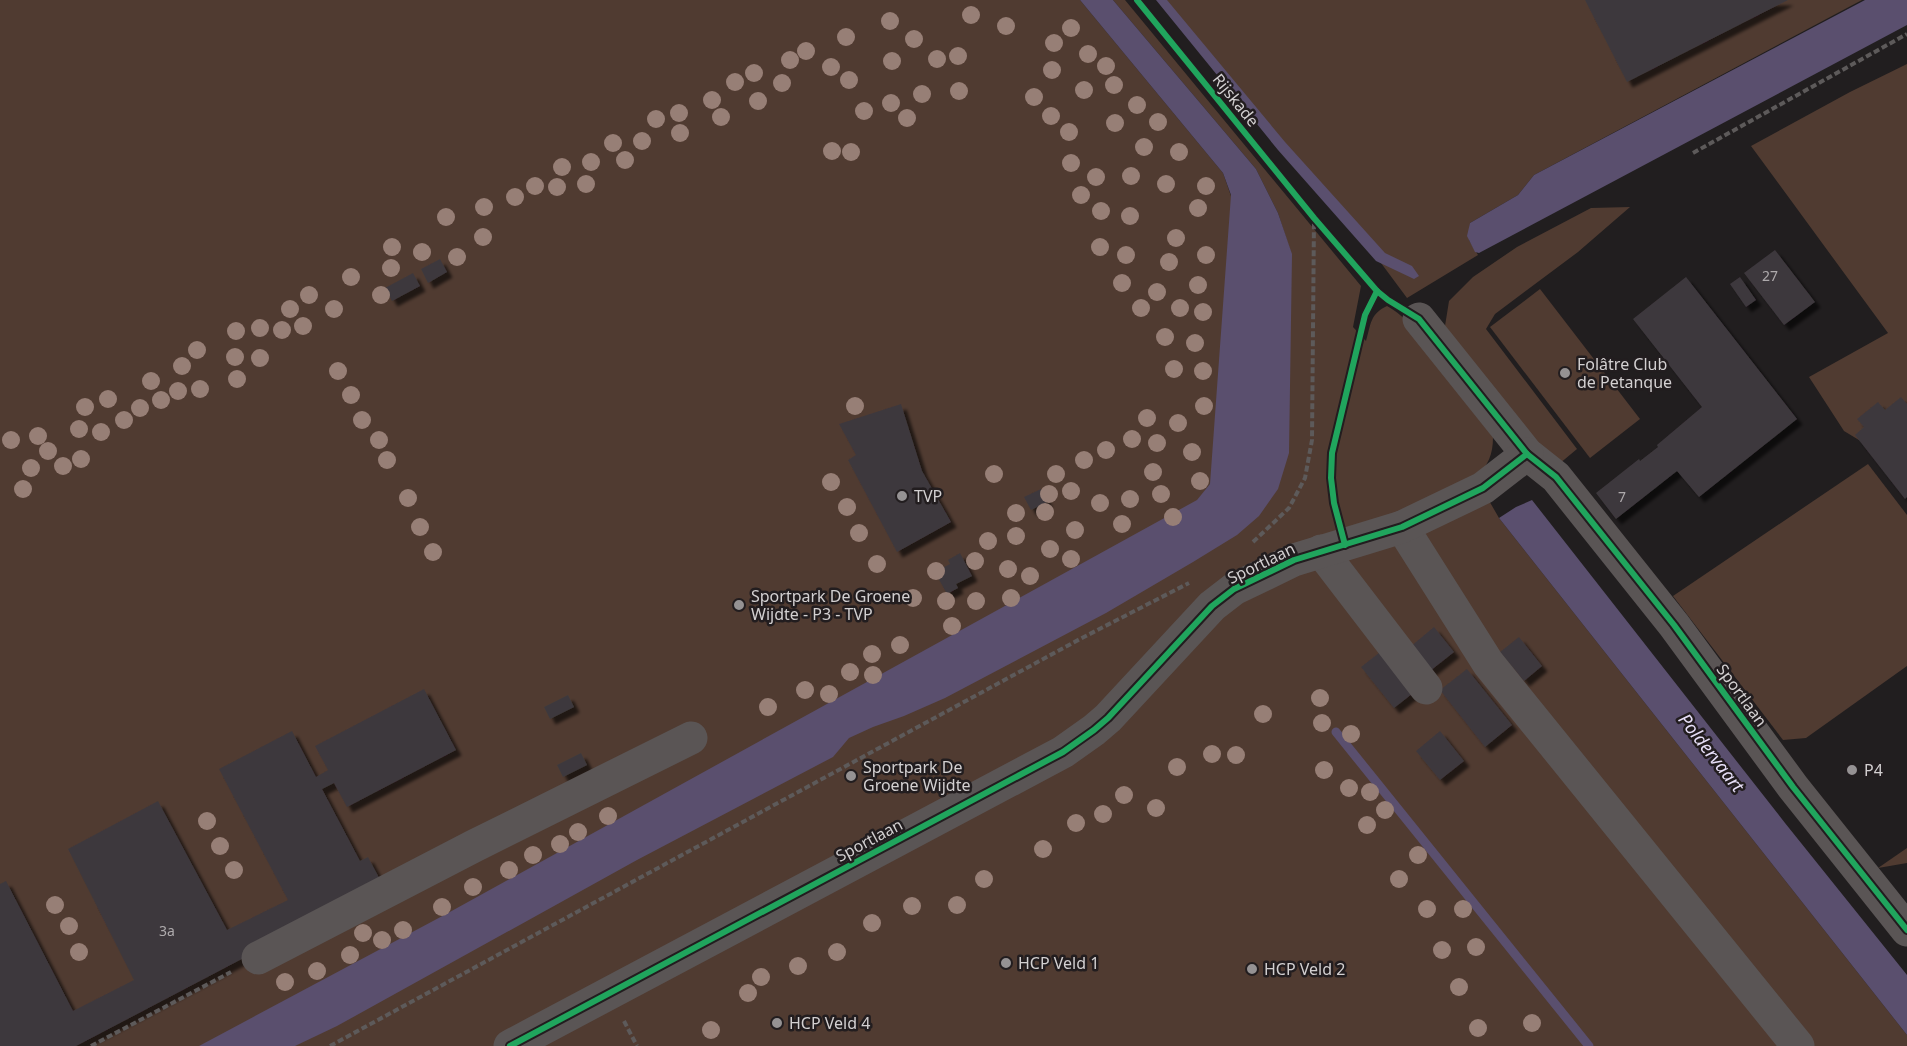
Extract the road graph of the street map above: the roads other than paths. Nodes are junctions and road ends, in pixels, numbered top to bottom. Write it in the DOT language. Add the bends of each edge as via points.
graph roads {
  1 [pos="1419,319"];
  2 [pos="1527,454"];
  3 [pos="1402,527"];
  4 [pos="1321,551"];
  5 [pos="1426,688"];
  6 [pos="691,738"];
  7 [pos="1907,930"];
  8 [pos="258,958"];
  9 [pos="510,1046"];
  10 [pos="1798,1046"];
  1 -- 2 [label="street"];
  2 -- 3 [label="street, Sportlaan" via="1483,488"];
  2 -- 7 [label="street, Sportlaan" via="1556,477"];
  3 -- 4 [label="street, Sportlaan"];
  3 -- 10 [label="street" via="1488,663"];
  4 -- 5 [label="street"];
  4 -- 9 [label="street, Sportlaan" via="1234,589 1212,606 1108,718 1063,752"];
  6 -- 8 [label="street"];
}
